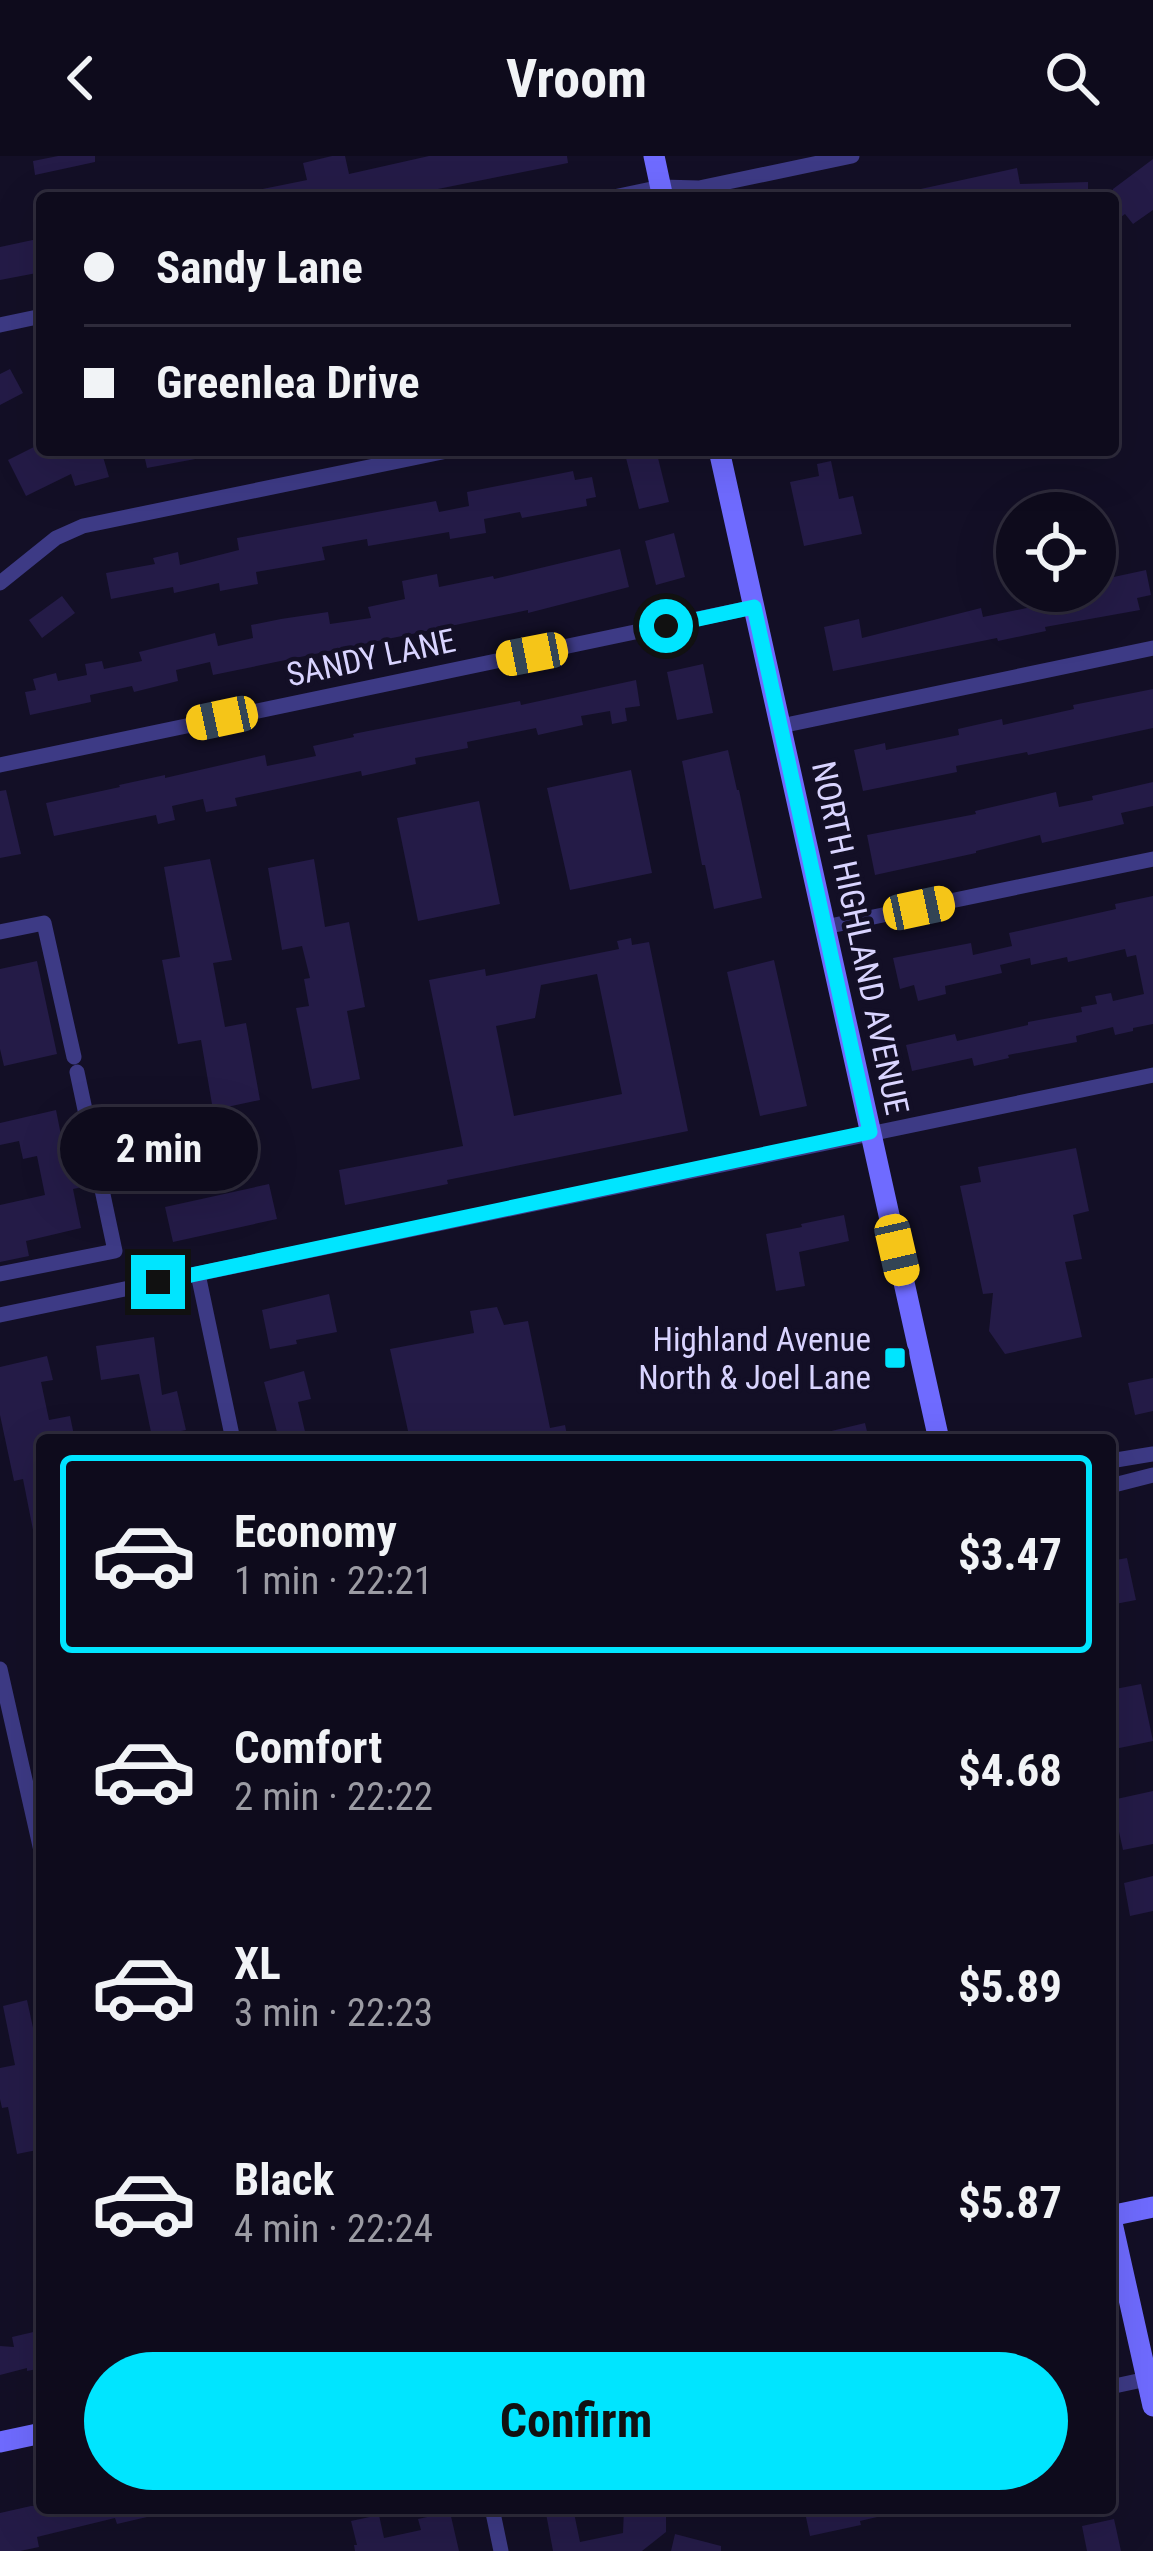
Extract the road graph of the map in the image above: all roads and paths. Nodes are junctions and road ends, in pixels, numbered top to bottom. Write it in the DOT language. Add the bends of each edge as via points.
graph roads {
  1 [pos="654,156"];
  2 [pos="852,156"];
  3 [pos="662,192"];
  4 [pos="669,192"];
  5 [pos="36,317"];
  6 [pos="0,325"];
  7 [pos="423,456"];
  8 [pos="720,456"];
  9 [pos="0,583"];
  10 [pos="754,607"];
  11 [pos="1153,648"];
  12 [pos="781,725"];
  13 [pos="0,765"];
  14 [pos="1153,859"];
  15 [pos="825,927"];
  16 [pos="0,932"];
  17 [pos="1153,1075"];
  18 [pos="870,1132"];
  19 [pos="0,1274"];
  20 [pos="198,1274"];
  21 [pos="0,1315"];
  22 [pos="232,1434"];
  23 [pos="938,1434"];
  24 [pos="1153,1454"];
  25 [pos="1116,1460"];
  26 [pos="1153,1474"];
  27 [pos="1116,1484"];
  28 [pos="0,1669"];
  29 [pos="36,1828"];
  30 [pos="1153,2207"];
  31 [pos="1116,2214"];
  32 [pos="1116,2242"];
  33 [pos="1147,2379"];
  34 [pos="1116,2386"];
  35 [pos="1153,2406"];
  36 [pos="36,2434"];
  37 [pos="0,2442"];
  38 [pos="493,2514"];
  39 [pos="501,2551"];
  1 -- 3 [label="street"];
  2 -- 4 [label="street"];
  5 -- 6 [label="street"];
  7 -- 9 [label="street" via="83,526"];
  8 -- 10 [label="street, NORTH HIGHLAND AVENUE"];
  10 -- 12 [label="street, NORTH HIGHLAND AVENUE"];
  10 -- 13 [label="street, SANDY LANE"];
  11 -- 12 [label="street"];
  12 -- 15 [label="street, NORTH HIGHLAND AVENUE"];
  14 -- 15 [label="street"];
  15 -- 18 [label="street, NORTH HIGHLAND AVENUE"];
  16 -- 19 [label="street" via="44,923 115,1251"];
  17 -- 18 [label="street"];
  18 -- 20 [label="street"];
  18 -- 23 [label="street, NORTH HIGHLAND AVENUE"];
  20 -- 21 [label="street"];
  20 -- 22 [label="street"];
  24 -- 25 [label="street"];
  26 -- 27 [label="street"];
  28 -- 29 [label="street"];
  30 -- 31 [label="street"];
  32 -- 33 [label="street"];
  33 -- 34 [label="street"];
  33 -- 35 [label="street"];
  36 -- 37 [label="street"];
  38 -- 39 [label="street"];
}
